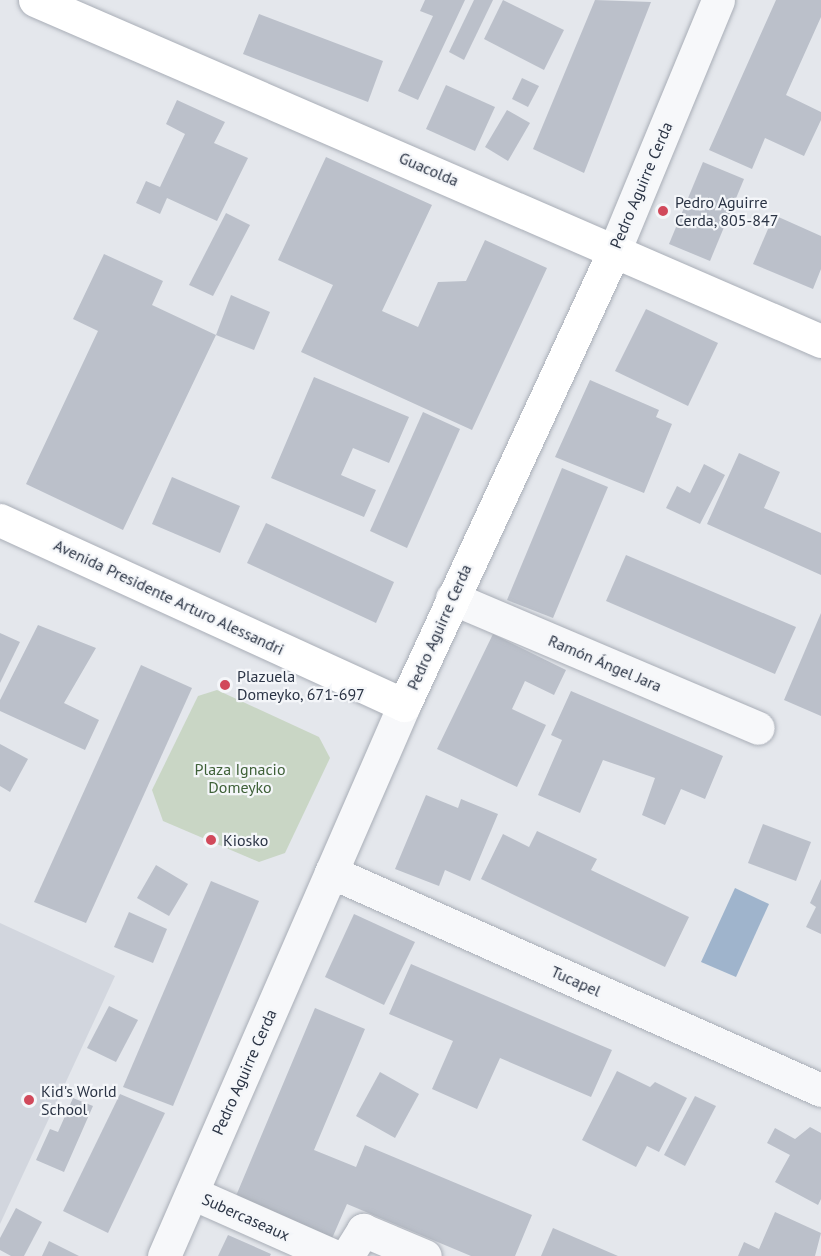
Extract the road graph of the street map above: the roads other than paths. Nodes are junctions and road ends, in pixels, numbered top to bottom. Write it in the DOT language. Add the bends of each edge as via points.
graph roads {
  1 [pos="35,0"];
  2 [pos="718,0"];
  3 [pos="615,249"];
  4 [pos="821,341"];
  5 [pos="0,520"];
  6 [pos="452,597"];
  7 [pos="404,705"];
  8 [pos="758,728"];
  9 [pos="331,872"];
  10 [pos="821,1090"];
  11 [pos="192,1192"];
  12 [pos="164,1256"];
  13 [pos="334,1256"];
  14 [pos="347,1256"];
  15 [pos="425,1256"];
  1 -- 3 [label="main road, Guacolda"];
  2 -- 3 [label="street, Pedro Aguirre Cerda"];
  3 -- 4 [label="main road, Guacolda"];
  3 -- 6 [label="main road, Pedro Aguirre Cerda"];
  5 -- 7 [label="main road, Avenida Presidente Arturo Alessandri"];
  6 -- 7 [label="main road, Pedro Aguirre Cerda"];
  6 -- 8 [label="street, Ramón Ángel Jara"];
  7 -- 9 [label="street, Pedro Aguirre Cerda"];
  9 -- 10 [label="street, Tucapel"];
  9 -- 11 [label="street, Pedro Aguirre Cerda"];
  11 -- 12 [label="street, Pedro Aguirre Cerda"];
  11 -- 13 [label="street, Subercaseaux"];
  14 -- 15 [label="street" via="363,1230"];
}
